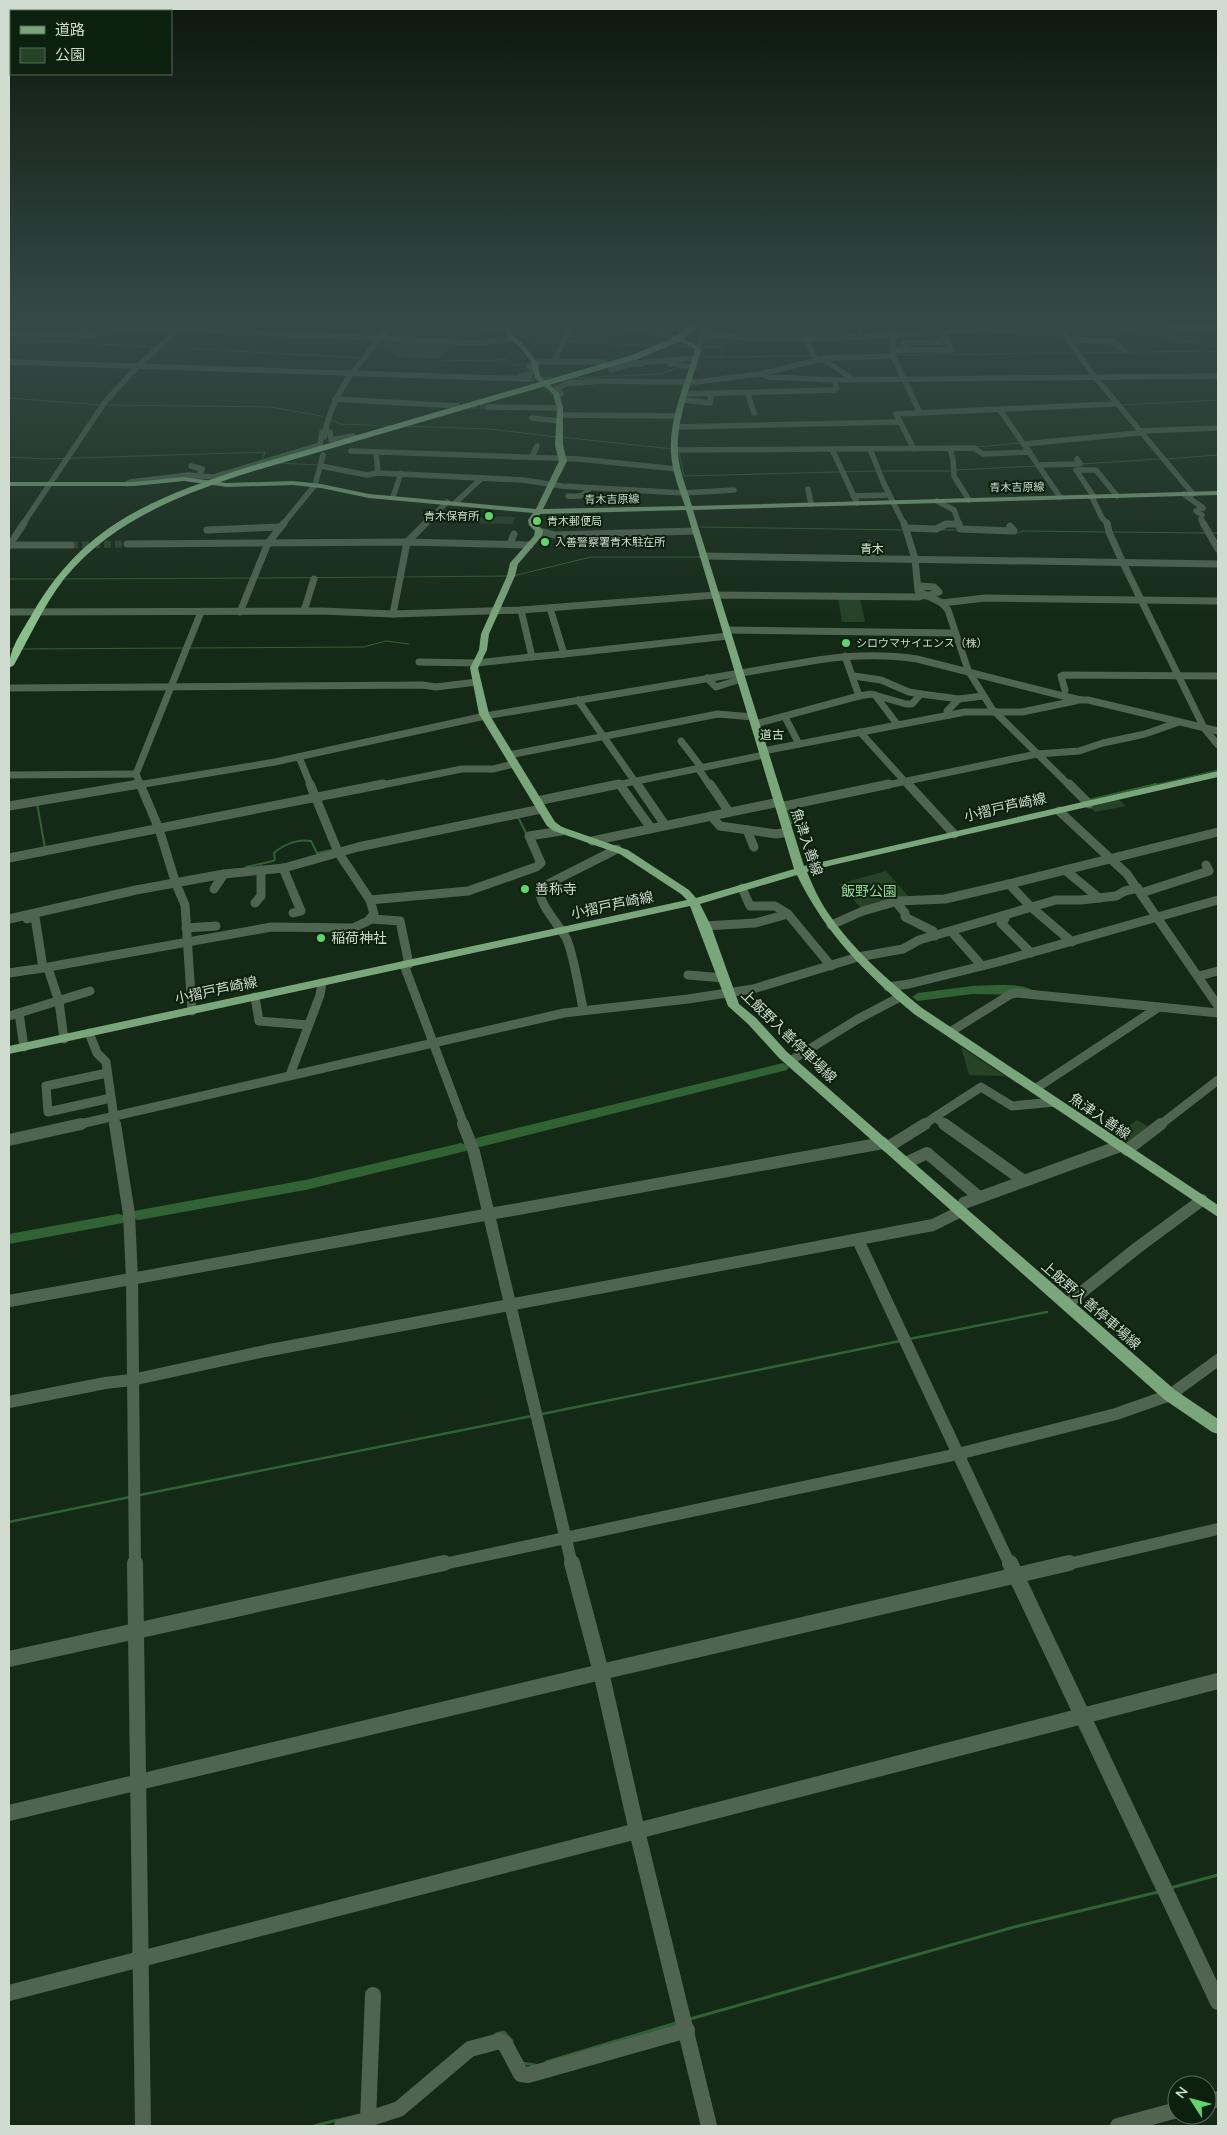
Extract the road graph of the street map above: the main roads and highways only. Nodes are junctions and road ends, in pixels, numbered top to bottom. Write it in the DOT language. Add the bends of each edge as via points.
graph roads {
  1 [pos="415,422"];
  2 [pos="560,422"];
  3 [pos="678,422"];
  4 [pos="212,482"];
  5 [pos="9,484"];
  6 [pos="1218,493"];
  7 [pos="688,508"];
  8 [pos="538,511"];
  9 [pos="9,665"];
  10 [pos="1218,774"];
  11 [pos="800,870"];
  12 [pos="694,902"];
  13 [pos="9,1050"];
  14 [pos="1218,1212"];
  15 [pos="1218,1427"];
  1 -- 4 [label="highway"];
  2 -- 8 [label="main road" via="559,445 563,458"];
  3 -- 7 [label="main road, 魚津入善線" via="674,450"];
  4 -- 5 [label="main road, 青木吉原線" via="184,479 127,484"];
  4 -- 8 [label="main road, 青木吉原線" via="227,485 315,485 370,496"];
  4 -- 9 [label="highway" via="144,512 95,544 70,566"];
  6 -- 7 [label="main road, 青木吉原線" via="937,501 855,500"];
  7 -- 8 [label="main road, 青木吉原線"];
  7 -- 11 [label="main road, 魚津入善線"];
  8 -- 12 [label="main road, 上飯野入善停車場線" via="532,520 539,531 538,536 512,566 511,576 474,668 485,716 550,824 561,831 617,849 674,883"];
  10 -- 11 [label="main road, 小摺戸芦崎線"];
  11 -- 12 [label="main road, 小摺戸芦崎線"];
  11 -- 14 [label="main road, 魚津入善線" via="831,925 858,957 900,997"];
  12 -- 13 [label="main road, 小摺戸芦崎線"];
  12 -- 15 [label="main road, 上飯野入善停車場線" via="734,1006 790,1061 1170,1395"];
}
